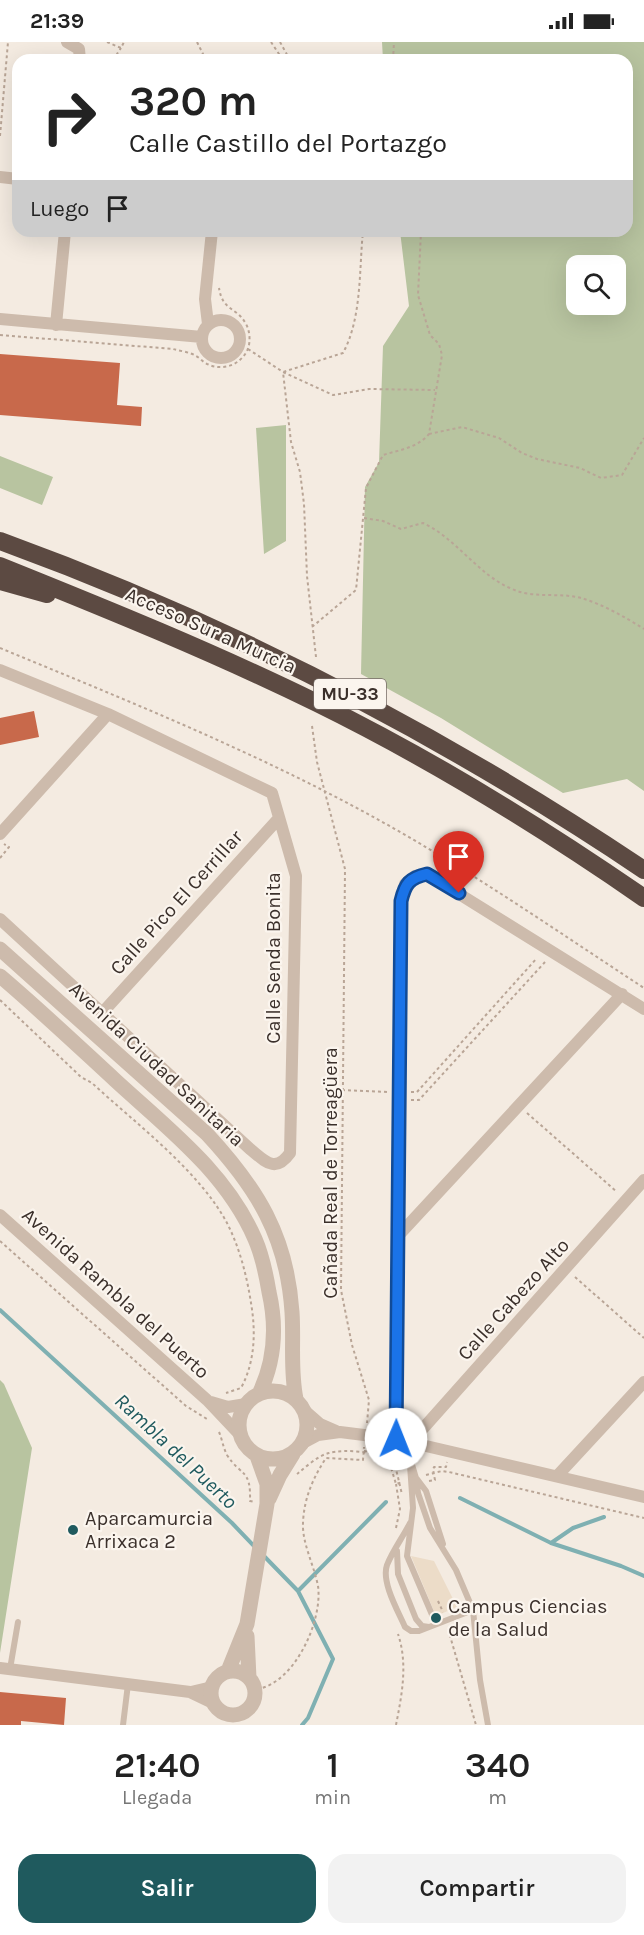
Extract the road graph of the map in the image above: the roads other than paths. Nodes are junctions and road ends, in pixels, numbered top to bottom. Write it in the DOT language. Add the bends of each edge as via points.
graph roads {
  1 [pos="70,43"];
  2 [pos="79,54"];
  3 [pos="64,237"];
  4 [pos="211,237"];
  5 [pos="0,319"];
  6 [pos="208,324"];
  7 [pos="56,325"];
  8 [pos="202,338"];
  9 [pos="0,533"];
  10 [pos="0,541"];
  11 [pos="37,555"];
  12 [pos="0,566"];
  13 [pos="0,582"];
  14 [pos="93,603"];
  15 [pos="0,670"];
  16 [pos="108,714"];
  17 [pos="279,818"];
  18 [pos="0,834"];
  19 [pos="644,870"];
  20 [pos="644,898"];
  21 [pos="0,919"];
  22 [pos="0,949"];
  23 [pos="0,976"];
  24 [pos="622,994"];
  25 [pos="644,1009"];
  26 [pos="103,1012"];
  27 [pos="644,1180"];
  28 [pos="0,1215"];
  29 [pos="398,1236"];
  30 [pos="644,1382"];
  31 [pos="259,1394"];
  32 [pos="202,1396"];
  33 [pos="246,1404"];
  34 [pos="300,1405"];
  35 [pos="340,1432"];
  36 [pos="240,1435"];
  37 [pos="404,1440"];
  38 [pos="298,1448"];
  39 [pos="256,1456"];
  40 [pos="409,1456"];
  41 [pos="558,1475"];
  42 [pos="644,1497"];
  43 [pos="266,1510"];
  44 [pos="410,1523"];
  45 [pos="398,1544"];
  46 [pos="473,1610"];
  47 [pos="18,1622"];
  48 [pos="247,1624"];
  49 [pos="433,1625"];
  50 [pos="5,1669"];
  51 [pos="228,1671"];
  52 [pos="128,1683"];
  53 [pos="252,1684"];
  54 [pos="222,1711"];
  55 [pos="123,1725"];
  56 [pos="488,1725"];
  1 -- 2 [label="street"];
  3 -- 7 [label="street"];
  4 -- 6 [label="street" via="205,298"];
  5 -- 7 [label="street"];
  6 -- 8 [label="street"];
  6 -- 8 [label="street" via="223,320 236,326 238,348 234,354 219,359 206,352"];
  7 -- 8 [label="street"];
  9 -- 11 [label="highway"];
  10 -- 11 [label="highway, Acceso Sur a Murcia / MU-33"];
  11 -- 19 [label="highway, Acceso Sur a Murcia / MU-33" via="185,615 389,714"];
  12 -- 14 [label="highway, Acceso Sur a Murcia / MU-33"];
  13 -- 14 [label="highway"];
  14 -- 20 [label="highway, Acceso Sur a Murcia / MU-33" via="253,672 379,735 524,820"];
  15 -- 16 [label="street, Calle Senda Bonita"];
  16 -- 17 [label="street, Calle Senda Bonita" via="272,793"];
  16 -- 18 [label="street"];
  17 -- 26 [label="street, Calle Pico El Cerrillar"];
  17 -- 26 [label="street, Calle Senda Bonita" via="296,876 290,1153 284,1162 266,1162 250,1149"];
  21 -- 26 [label="street"];
  22 -- 34 [label="street, Avenida Ciudad Sanitaria" via="207,1134 257,1196 275,1232 287,1276 292,1312 291,1369"];
  23 -- 31 [label="street, Avenida Ciudad Sanitaria" via="192,1150 237,1204 256,1241 273,1316 272,1358"];
  24 -- 25 [label="street"];
  24 -- 29 [label="street"];
  24 -- 29 [label="street" via="427,874 415,876 405,884 401,901"];
  27 -- 37 [label="street, Calle Cabezo Alto" via="566,1269"];
  28 -- 32 [label="street, Avenida Rambla del Puerto"];
  29 -- 37 [label="street"];
  30 -- 41 [label="street"];
  31 -- 33 [label="street"];
  31 -- 34 [label="street" via="274,1391"];
  32 -- 33 [label="street, Avenida Rambla del Puerto" via="228,1407"];
  32 -- 36 [label="street, Avenida Rambla del Puerto"];
  33 -- 36 [label="street" via="239,1419"];
  34 -- 35 [label="street" via="320,1424"];
  34 -- 38 [label="street" via="308,1427"];
  35 -- 37 [label="street"];
  35 -- 38 [label="street" via="318,1435"];
  36 -- 39 [label="street"];
  37 -- 40 [label="lane"];
  37 -- 41 [label="street"];
  38 -- 39 [label="street" via="271,1460"];
  38 -- 43 [label="street" via="275,1485"];
  39 -- 43 [label="street" via="267,1484"];
  40 -- 44 [label="lane" via="413,1508"];
  40 -- 46 [label="lane" via="430,1528 445,1549"];
  41 -- 42 [label="street"];
  43 -- 48 [label="street"];
  44 -- 45 [label="lane"];
  44 -- 49 [label="lane" via="408,1560"];
  45 -- 49 [label="lane" via="398,1574 417,1620 422,1626"];
  45 -- 49 [label="lane" via="386,1573 398,1611 408,1629 417,1631"];
  46 -- 49 [label="lane"];
  46 -- 56 [label="lane"];
  47 -- 50 [label="lane"];
  48 -- 51 [label="street"];
  48 -- 53 [label="street"];
  50 -- 52 [label="street"];
  51 -- 53 [label="street" via="237,1671"];
  51 -- 54 [label="street" via="219,1675"];
  52 -- 54 [label="street" via="190,1692"];
  52 -- 55 [label="lane"];
  53 -- 54 [label="street" via="254,1700 248,1709"];
}
